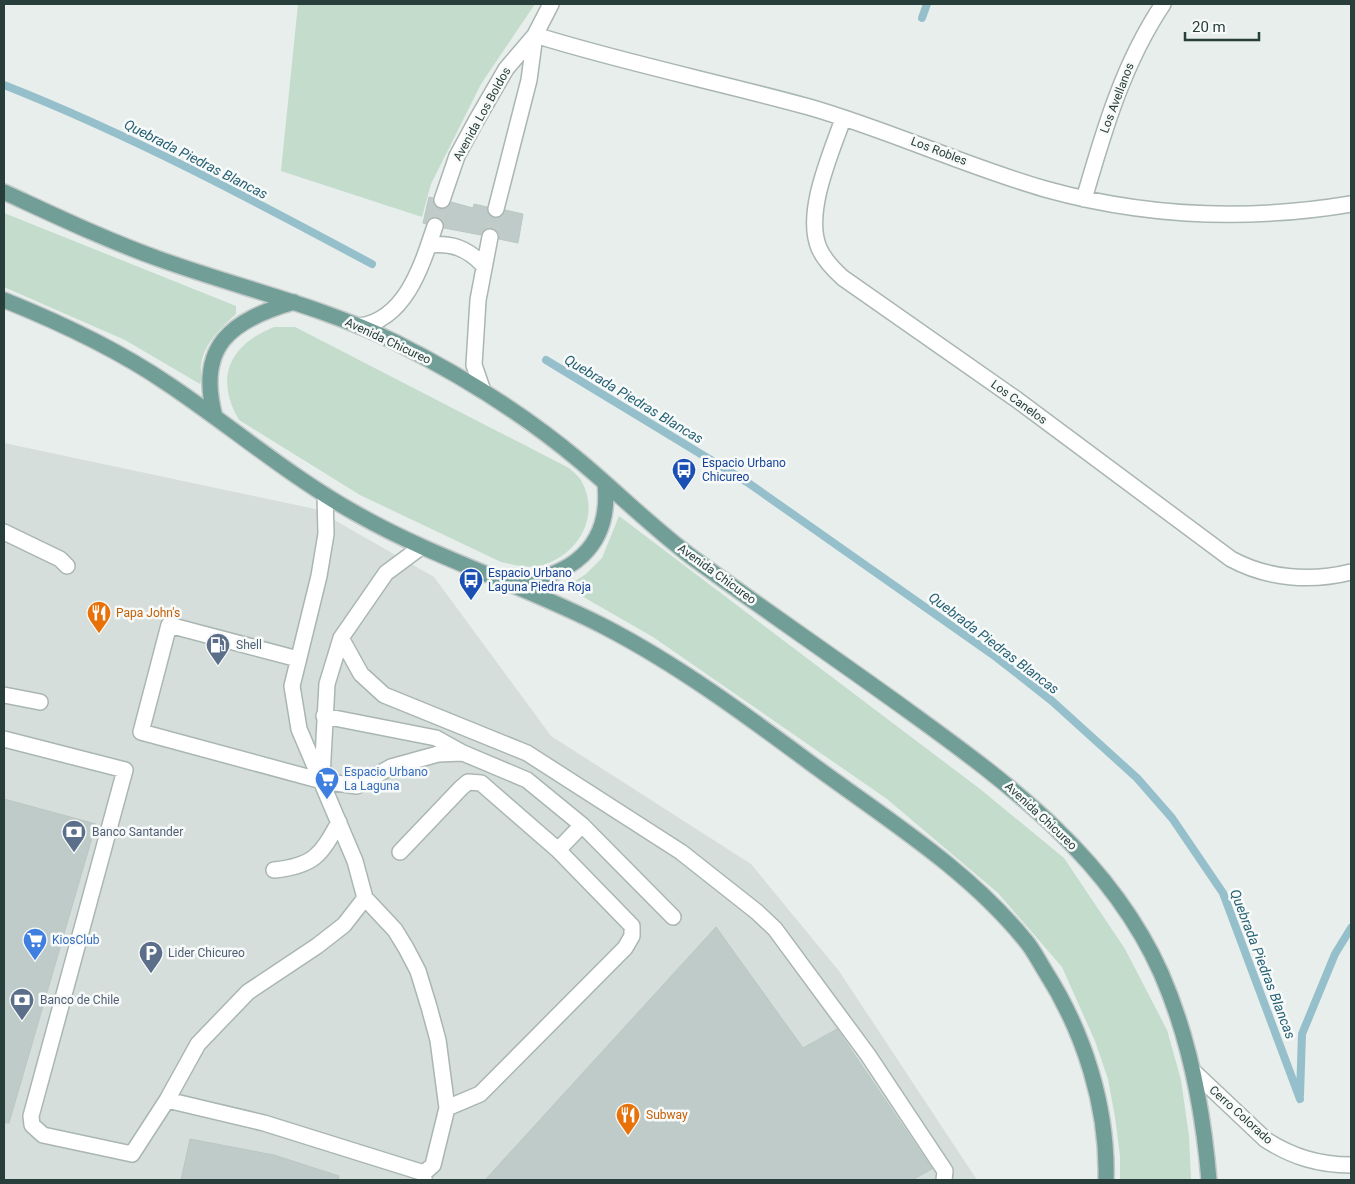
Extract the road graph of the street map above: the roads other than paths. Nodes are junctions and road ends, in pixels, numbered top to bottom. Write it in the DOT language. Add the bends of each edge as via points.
graph roads {
  1 [pos="551,4"];
  2 [pos="1163,4"];
  3 [pos="535,35"];
  4 [pos="843,119"];
  5 [pos="4,192"];
  6 [pos="1084,199"];
  7 [pos="442,200"];
  8 [pos="1351,204"];
  9 [pos="496,208"];
  10 [pos="435,226"];
  11 [pos="490,237"];
  12 [pos="429,244"];
  13 [pos="483,265"];
  14 [pos="294,302"];
  15 [pos="6,305"];
  16 [pos="360,326"];
  17 [pos="483,391"];
  18 [pos="215,417"];
  19 [pos="605,483"];
  20 [pos="325,495"];
  21 [pos="4,532"];
  22 [pos="420,547"];
  23 [pos="67,566"];
  24 [pos="1351,572"];
  25 [pos="509,584"];
  26 [pos="341,638"];
  27 [pos="298,659"];
  28 [pos="4,695"];
  29 [pos="40,702"];
  30 [pos="324,716"];
  31 [pos="4,739"];
  32 [pos="463,752"];
  33 [pos="322,781"];
  34 [pos="340,822"];
  35 [pos="582,825"];
  36 [pos="558,850"];
  37 [pos="400,852"];
  38 [pos="274,870"];
  39 [pos="365,898"];
  40 [pos="673,917"];
  41 [pos="1193,1071"];
  42 [pos="167,1100"];
  43 [pos="447,1108"];
  44 [pos="1351,1165"];
  45 [pos="424,1177"];
  46 [pos="944,1180"];
  47 [pos="1106,1180"];
  48 [pos="1209,1180"];
  1 -- 3 [label="street, Avenida Los Boldos"];
  2 -- 6 [label="street, Los Avellanos" via="1147,27 1111,106"];
  3 -- 4 [label="street, Los Robles"];
  3 -- 7 [label="street, Avenida Los Boldos" via="502,76 457,156"];
  3 -- 9 [label="street, Avenida Los Boldos" via="529,80"];
  4 -- 6 [label="street, Los Robles"];
  4 -- 24 [label="street, Los Canelos" via="819,191 815,234 823,257 843,278 1016,399 1231,559 1262,572 1298,578"];
  5 -- 14 [label="main road, Avenida Chicureo" via="156,258"];
  6 -- 8 [label="street, Los Robles" via="1161,211 1234,214 1274,214"];
  10 -- 12 [label="street"];
  11 -- 13 [label="street"];
  12 -- 13 [label="street" via="459,247"];
  12 -- 16 [label="street" via="399,305 375,324"];
  13 -- 17 [label="street" via="474,365"];
  14 -- 16 [label="main road, Avenida Chicureo"];
  14 -- 18 [label="main road" via="251,318 223,340 209,375"];
  15 -- 18 [label="main road" via="63,326 128,359"];
  16 -- 17 [label="main road, Avenida Chicureo" via="420,354"];
  17 -- 19 [label="main road, Avenida Chicureo" via="551,438"];
  18 -- 20 [label="main road"];
  19 -- 25 [label="main road" via="604,522 599,535 583,556 548,577"];
  19 -- 41 [label="main road, Avenida Chicureo" via="693,557 1009,785 1059,830 1113,892 1147,946 1162,974"];
  20 -- 22 [label="main road"];
  20 -- 27 [label="street" via="326,534"];
  21 -- 23 [label="street" via="60,558"];
  22 -- 25 [label="main road"];
  22 -- 26 [label="street" via="386,573"];
  25 -- 47 [label="main road" via="592,620 678,669 926,848 999,912 1027,941 1061,994 1077,1028 1098,1100"];
  26 -- 30 [label="street" via="327,684"];
  26 -- 46 [label="street" via="361,674 384,695 527,753 681,852 757,912 775,930 868,1055 944,1170"];
  27 -- 33 [label="street" via="292,686 295,709 299,729"];
  27 -- 33 [label="street" via="169,625 141,732"];
  28 -- 29 [label="street"];
  30 -- 32 [label="street" via="436,738"];
  30 -- 33 [label="street"];
  31 -- 42 [label="street" via="125,770 31,1116 32,1125 42,1135 132,1154"];
  32 -- 33 [label="street" via="438,754 391,767 357,786"];
  32 -- 35 [label="street" via="527,780"];
  33 -- 34 [label="street"];
  34 -- 38 [label="street" via="318,856 295,868"];
  34 -- 39 [label="street" via="356,861"];
  35 -- 36 [label="street"];
  35 -- 40 [label="street"];
  36 -- 37 [label="street" via="481,783 473,781 460,788"];
  36 -- 43 [label="street" via="632,926 632,936 625,948 480,1094"];
  39 -- 42 [label="street" via="344,925 248,992 198,1044"];
  39 -- 43 [label="street" via="396,930 418,971 438,1040"];
  41 -- 44 [label="street, Cerro Colorado" via="1278,1148 1308,1160"];
  41 -- 48 [label="main road, Avenida Chicureo"];
  42 -- 45 [label="street" via="264,1123"];
  43 -- 45 [label="street" via="433,1165"];
}
